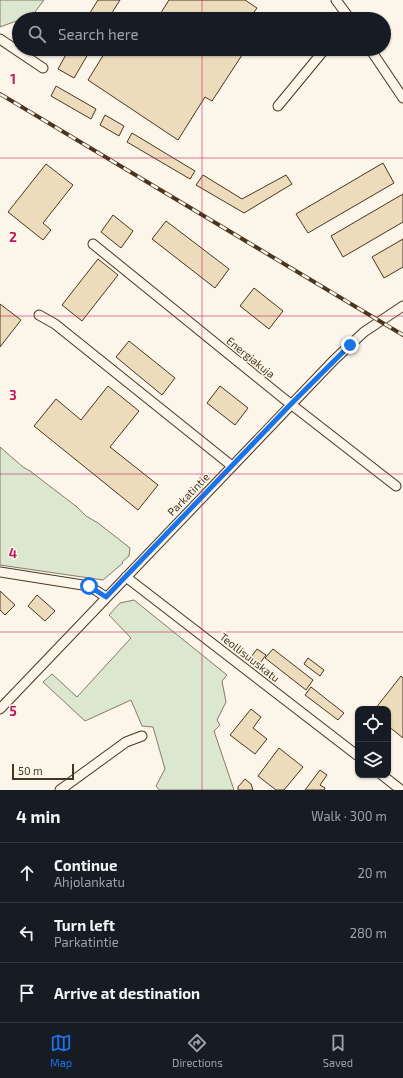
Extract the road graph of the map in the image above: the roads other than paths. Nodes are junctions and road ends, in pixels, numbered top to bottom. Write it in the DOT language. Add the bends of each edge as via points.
graph roads {
  1 [pos="336,0"];
  2 [pos="345,12"];
  3 [pos="0,39"];
  4 [pos="12,47"];
  5 [pos="25,56"];
  6 [pos="319,56"];
  7 [pos="375,56"];
  8 [pos="42,68"];
  9 [pos="403,98"];
  10 [pos="278,106"];
  11 [pos="93,244"];
  12 [pos="403,306"];
  13 [pos="39,315"];
  14 [pos="291,404"];
  15 [pos="232,466"];
  16 [pos="396,486"];
  17 [pos="0,572"];
  18 [pos="126,577"];
  19 [pos="106,597"];
  20 [pos="0,709"];
  21 [pos="142,736"];
  22 [pos="355,754"];
  23 [pos="386,778"];
  24 [pos="60,790"];
  25 [pos="401,790"];
  1 -- 2 [label="street"];
  3 -- 4 [label="street"];
  5 -- 8 [label="street"];
  6 -- 10 [label="street"];
  7 -- 9 [label="street"];
  11 -- 14 [label="street, Energiakuja"];
  12 -- 14 [label="street, Parkatintie" via="364,332"];
  13 -- 15 [label="street" via="55,324"];
  14 -- 15 [label="street, Parkatintie"];
  14 -- 16 [label="street, Energiakuja"];
  15 -- 18 [label="street, Parkatintie"];
  17 -- 19 [label="street" via="89,586"];
  18 -- 19 [label="street, Parkatintie"];
  18 -- 22 [label="street, Teollisuuskatu"];
  19 -- 20 [label="street, Parkatintie"];
  21 -- 24 [label="street" via="126,742"];
  23 -- 25 [label="street"];
}
